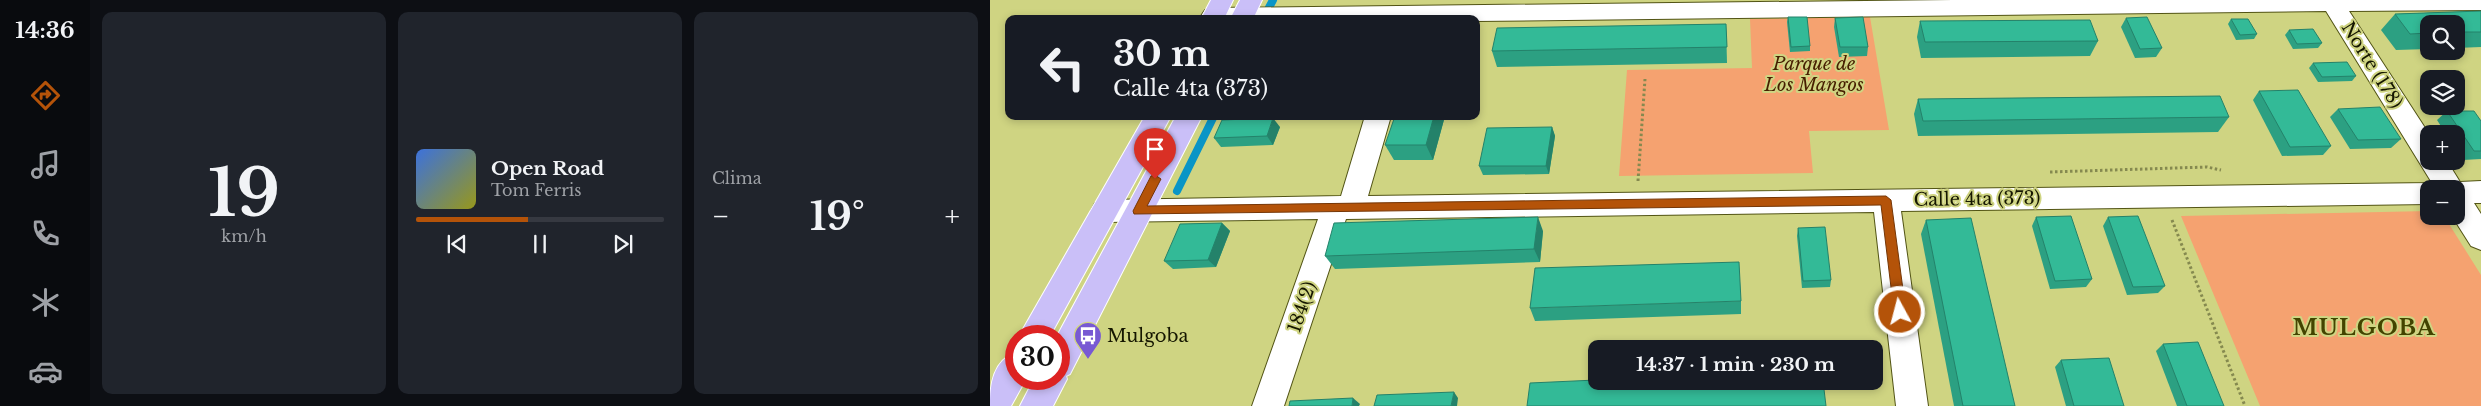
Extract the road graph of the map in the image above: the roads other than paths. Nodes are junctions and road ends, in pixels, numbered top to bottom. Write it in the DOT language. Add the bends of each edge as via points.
graph roads {
  1 [pos="2331,2"];
  2 [pos="2481,2"];
  3 [pos="1245,11"];
  4 [pos="1409,11"];
  5 [pos="1216,12"];
  6 [pos="1156,120"];
  7 [pos="1187,120"];
  8 [pos="1377,120"];
  9 [pos="2420,141"];
  10 [pos="2481,192"];
  11 [pos="2420,193"];
  12 [pos="2465,193"];
  13 [pos="1886,200"];
  14 [pos="1344,208"];
  15 [pos="1138,211"];
  16 [pos="1105,212"];
  17 [pos="2465,213"];
  18 [pos="2481,238"];
  19 [pos="1040,325"];
  20 [pos="1070,343"];
  21 [pos="1005,387"];
  22 [pos="1045,390"];
  23 [pos="994,406"];
  24 [pos="1036,406"];
  25 [pos="1268,406"];
  26 [pos="1912,406"];
  1 -- 2 [label="street"];
  1 -- 4 [label="street"];
  1 -- 9 [label="street, Norte (178)"];
  3 -- 4 [label="street"];
  3 -- 5 [label="street"];
  6 -- 16 [label="main road"];
  7 -- 15 [label="main road"];
  8 -- 14 [label="street, 184(2)"];
  10 -- 12 [label="street"];
  11 -- 13 [label="street, Calle 4ta (373)"];
  13 -- 14 [label="street, Calle 4ta (373)"];
  13 -- 26 [label="street"];
  14 -- 15 [label="street, Calle 4ta (373)"];
  14 -- 25 [label="street, 184(2)"];
  15 -- 16 [label="street, Calle 4ta (373)"];
  15 -- 20 [label="main road"];
  16 -- 19 [label="main road"];
  17 -- 18 [label="street"];
  21 -- 23 [label="main road"];
  22 -- 24 [label="main road"];
}
